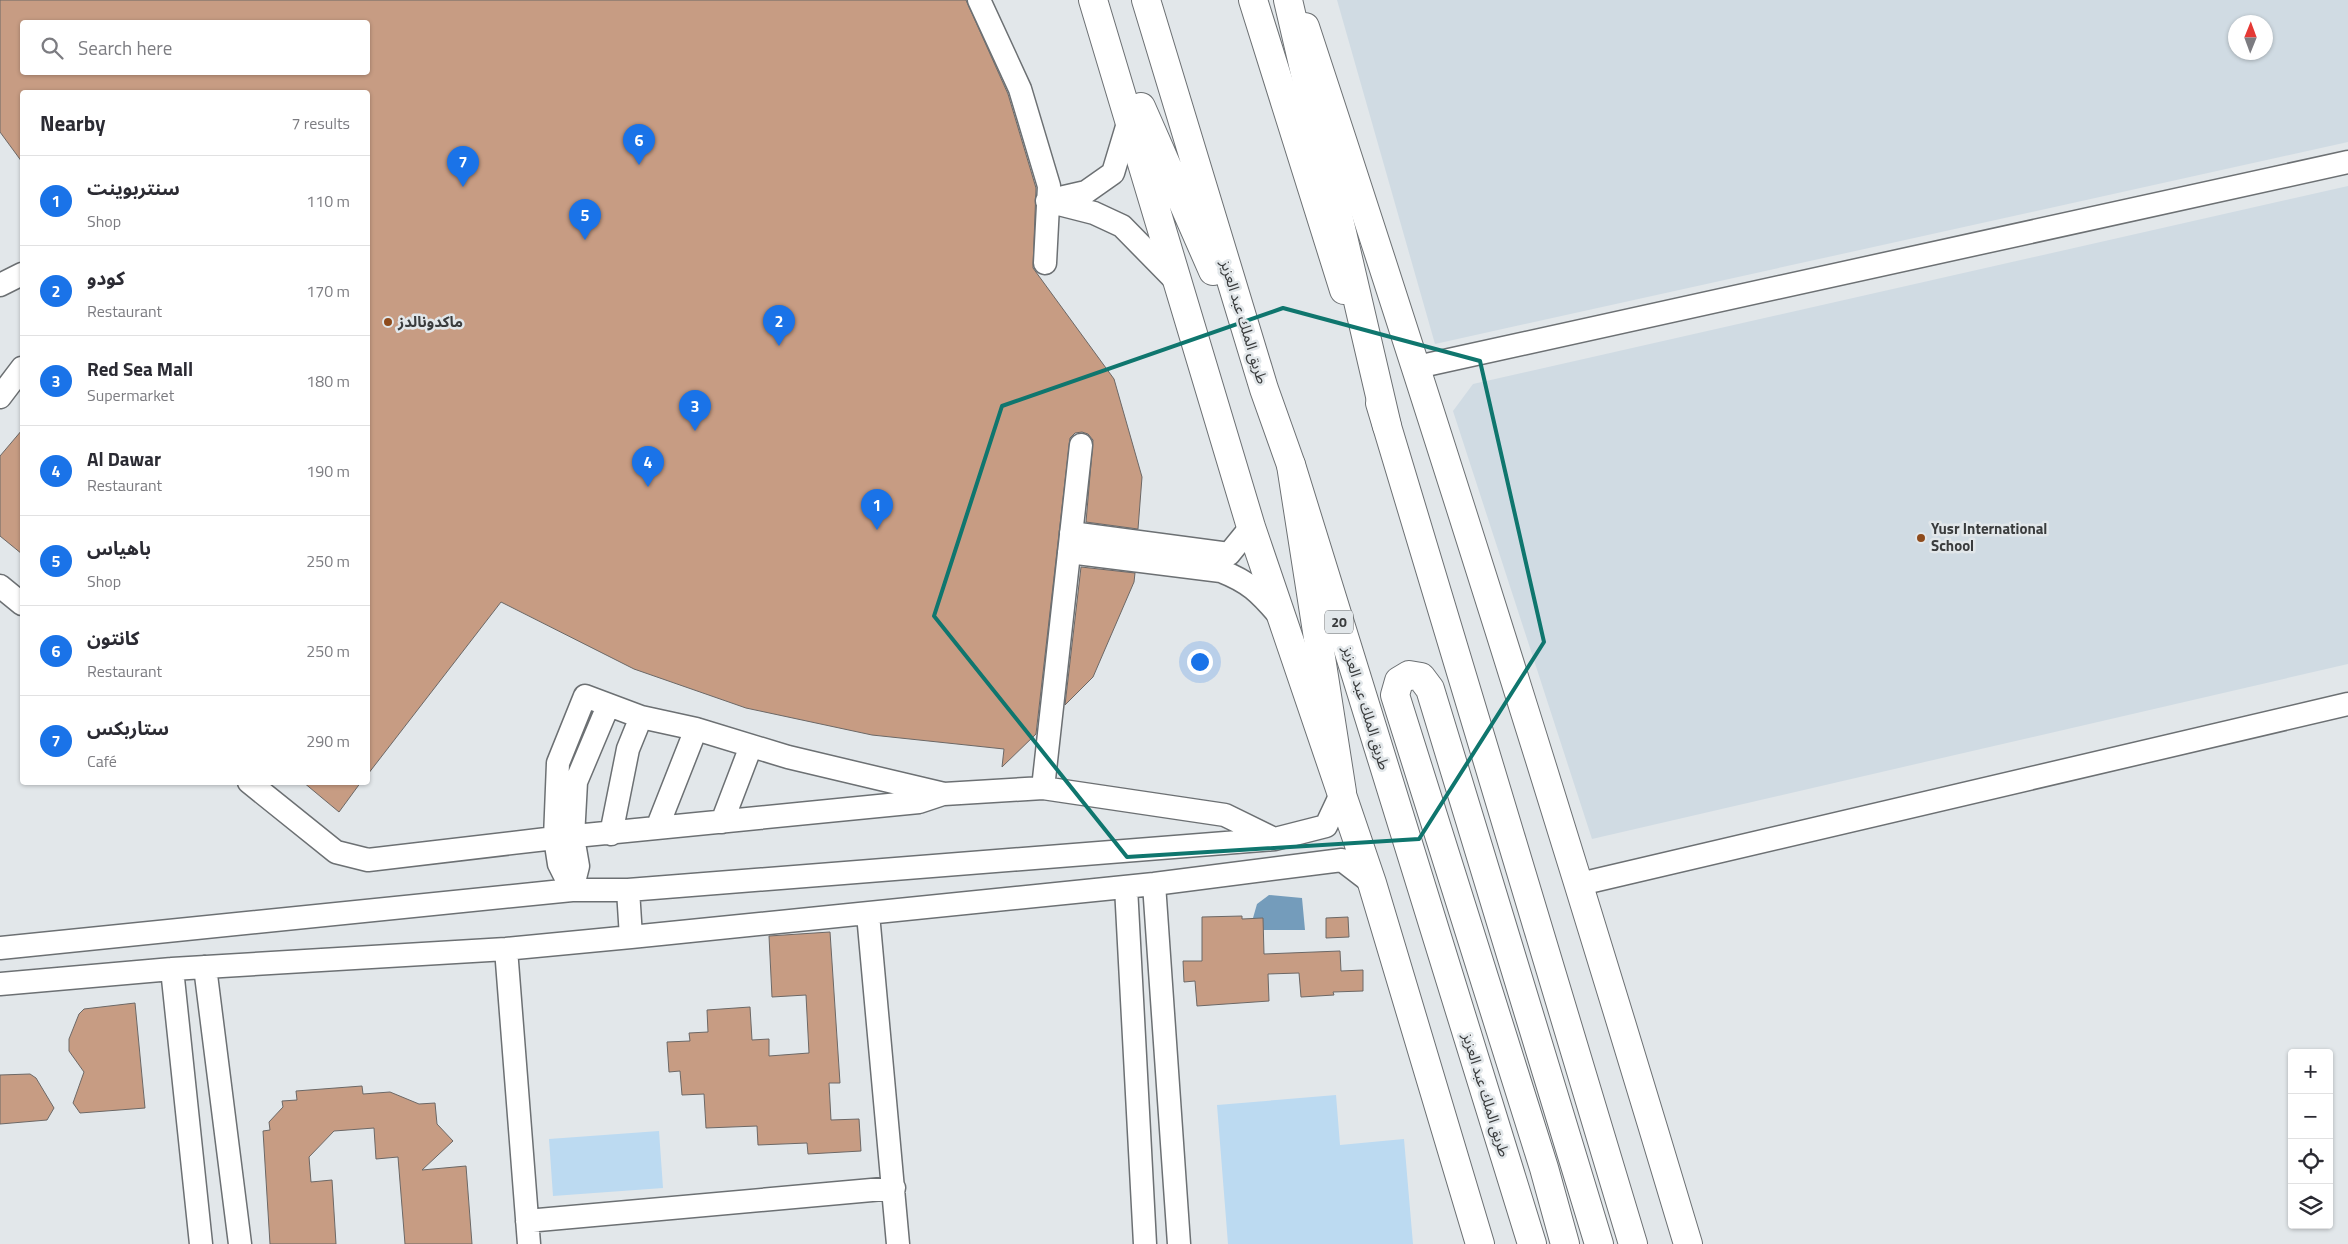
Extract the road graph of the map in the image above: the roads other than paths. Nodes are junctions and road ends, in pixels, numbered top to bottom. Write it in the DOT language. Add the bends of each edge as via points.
graph roads {
  1 [pos="979,0"];
  2 [pos="1094,0"];
  3 [pos="1146,0"];
  4 [pos="1253,0"];
  5 [pos="1288,0"];
  6 [pos="1296,0"];
  7 [pos="1129,120"];
  8 [pos="2348,162"];
  9 [pos="1047,200"];
  10 [pos="1045,263"];
  11 [pos="20,275"];
  12 [pos="0,284"];
  13 [pos="1178,284"];
  14 [pos="1417,367"];
  15 [pos="20,371"];
  16 [pos="1264,388"];
  17 [pos="0,397"];
  18 [pos="1387,426"];
  19 [pos="1081,445"];
  20 [pos="1291,465"];
  21 [pos="1251,527"];
  22 [pos="1070,543"];
  23 [pos="0,586"];
  24 [pos="20,602"];
  25 [pos="1280,617"];
  26 [pos="2348,704"];
  27 [pos="641,718"];
  28 [pos="696,729"];
  29 [pos="751,746"];
  30 [pos="252,785"];
  31 [pos="1043,788"];
  32 [pos="1342,792"];
  33 [pos="944,794"];
  34 [pos="722,822"];
  35 [pos="657,828"];
  36 [pos="611,834"];
  37 [pos="564,838"];
  38 [pos="1275,839"];
  39 [pos="1372,883"];
  40 [pos="1154,884"];
  41 [pos="1580,884"];
  42 [pos="1126,887"];
  43 [pos="572,890"];
  44 [pos="628,890"];
  45 [pos="868,914"];
  46 [pos="631,937"];
  47 [pos="0,948"];
  48 [pos="506,949"];
  49 [pos="205,966"];
  50 [pos="172,969"];
  51 [pos="0,984"];
  52 [pos="894,1188"];
  53 [pos="527,1221"];
  54 [pos="201,1244"];
  55 [pos="240,1244"];
  56 [pos="529,1244"];
  57 [pos="898,1244"];
  58 [pos="1146,1244"];
  59 [pos="1179,1244"];
  60 [pos="1480,1244"];
  61 [pos="1532,1244"];
  62 [pos="1565,1244"];
  63 [pos="1598,1244"];
  64 [pos="1633,1244"];
  65 [pos="1688,1244"];
  1 -- 9 [label="street" via="1020,89 1049,186"];
  2 -- 7 [label="main road"];
  2 -- 16 [label="main road"];
  3 -- 16 [label="main road, طريق الملك عبد العزيز / 20"];
  4 -- 18 [label="main road"];
  5 -- 18 [label="main road"];
  6 -- 14 [label="main road"];
  7 -- 9 [label="street" via="1113,172 1086,192"];
  7 -- 13 [label="main road"];
  8 -- 14 [label="street"];
  9 -- 10 [label="street"];
  9 -- 13 [label="street" via="1094,213 1122,226"];
  11 -- 12 [label="street"];
  13 -- 21 [label="main road"];
  14 -- 41 [label="main road"];
  15 -- 17 [label="street"];
  16 -- 20 [label="main road, طريق الملك عبد العزيز / 20"];
  18 -- 64 [label="main road"];
  19 -- 22 [label="street"];
  20 -- 32 [label="main road"];
  20 -- 61 [label="main road, طريق الملك عبد العزيز / 20"];
  21 -- 22 [label="street" via="1229,554"];
  21 -- 25 [label="main road"];
  22 -- 25 [label="street" via="1221,571 1244,580"];
  22 -- 31 [label="street"];
  23 -- 24 [label="street"];
  25 -- 32 [label="main road"];
  26 -- 41 [label="street"];
  27 -- 28 [label="street"];
  27 -- 36 [label="street" via="628,749"];
  27 -- 37 [label="street" via="608,706 576,782"];
  28 -- 29 [label="street"];
  28 -- 35 [label="street"];
  29 -- 33 [label="street"];
  29 -- 34 [label="street"];
  30 -- 37 [label="street" via="336,852 368,860"];
  31 -- 33 [label="street"];
  31 -- 38 [label="street" via="1225,815"];
  32 -- 38 [label="street" via="1326,826"];
  32 -- 39 [label="main road"];
  33 -- 34 [label="street" via="919,802"];
  34 -- 35 [label="street"];
  35 -- 36 [label="street"];
  36 -- 37 [label="street"];
  37 -- 43 [label="street" via="578,866"];
  38 -- 44 [label="street"];
  39 -- 40 [label="street" via="1342,860"];
  39 -- 60 [label="main road"];
  40 -- 42 [label="street"];
  40 -- 59 [label="street"];
  41 -- 65 [label="main road"];
  42 -- 45 [label="street"];
  42 -- 58 [label="street"];
  43 -- 44 [label="street"];
  43 -- 47 [label="street"];
  44 -- 46 [label="street"];
  45 -- 46 [label="street"];
  45 -- 52 [label="street"];
  46 -- 48 [label="street"];
  48 -- 49 [label="street"];
  48 -- 53 [label="street"];
  49 -- 50 [label="street"];
  49 -- 55 [label="street"];
  50 -- 51 [label="street"];
  50 -- 54 [label="street"];
  52 -- 53 [label="street"];
  52 -- 57 [label="street"];
  53 -- 56 [label="street"];
  62 -- 63 [label="main road" via="1395,695 1399,681 1409,675 1421,677 1430,689"];
}
